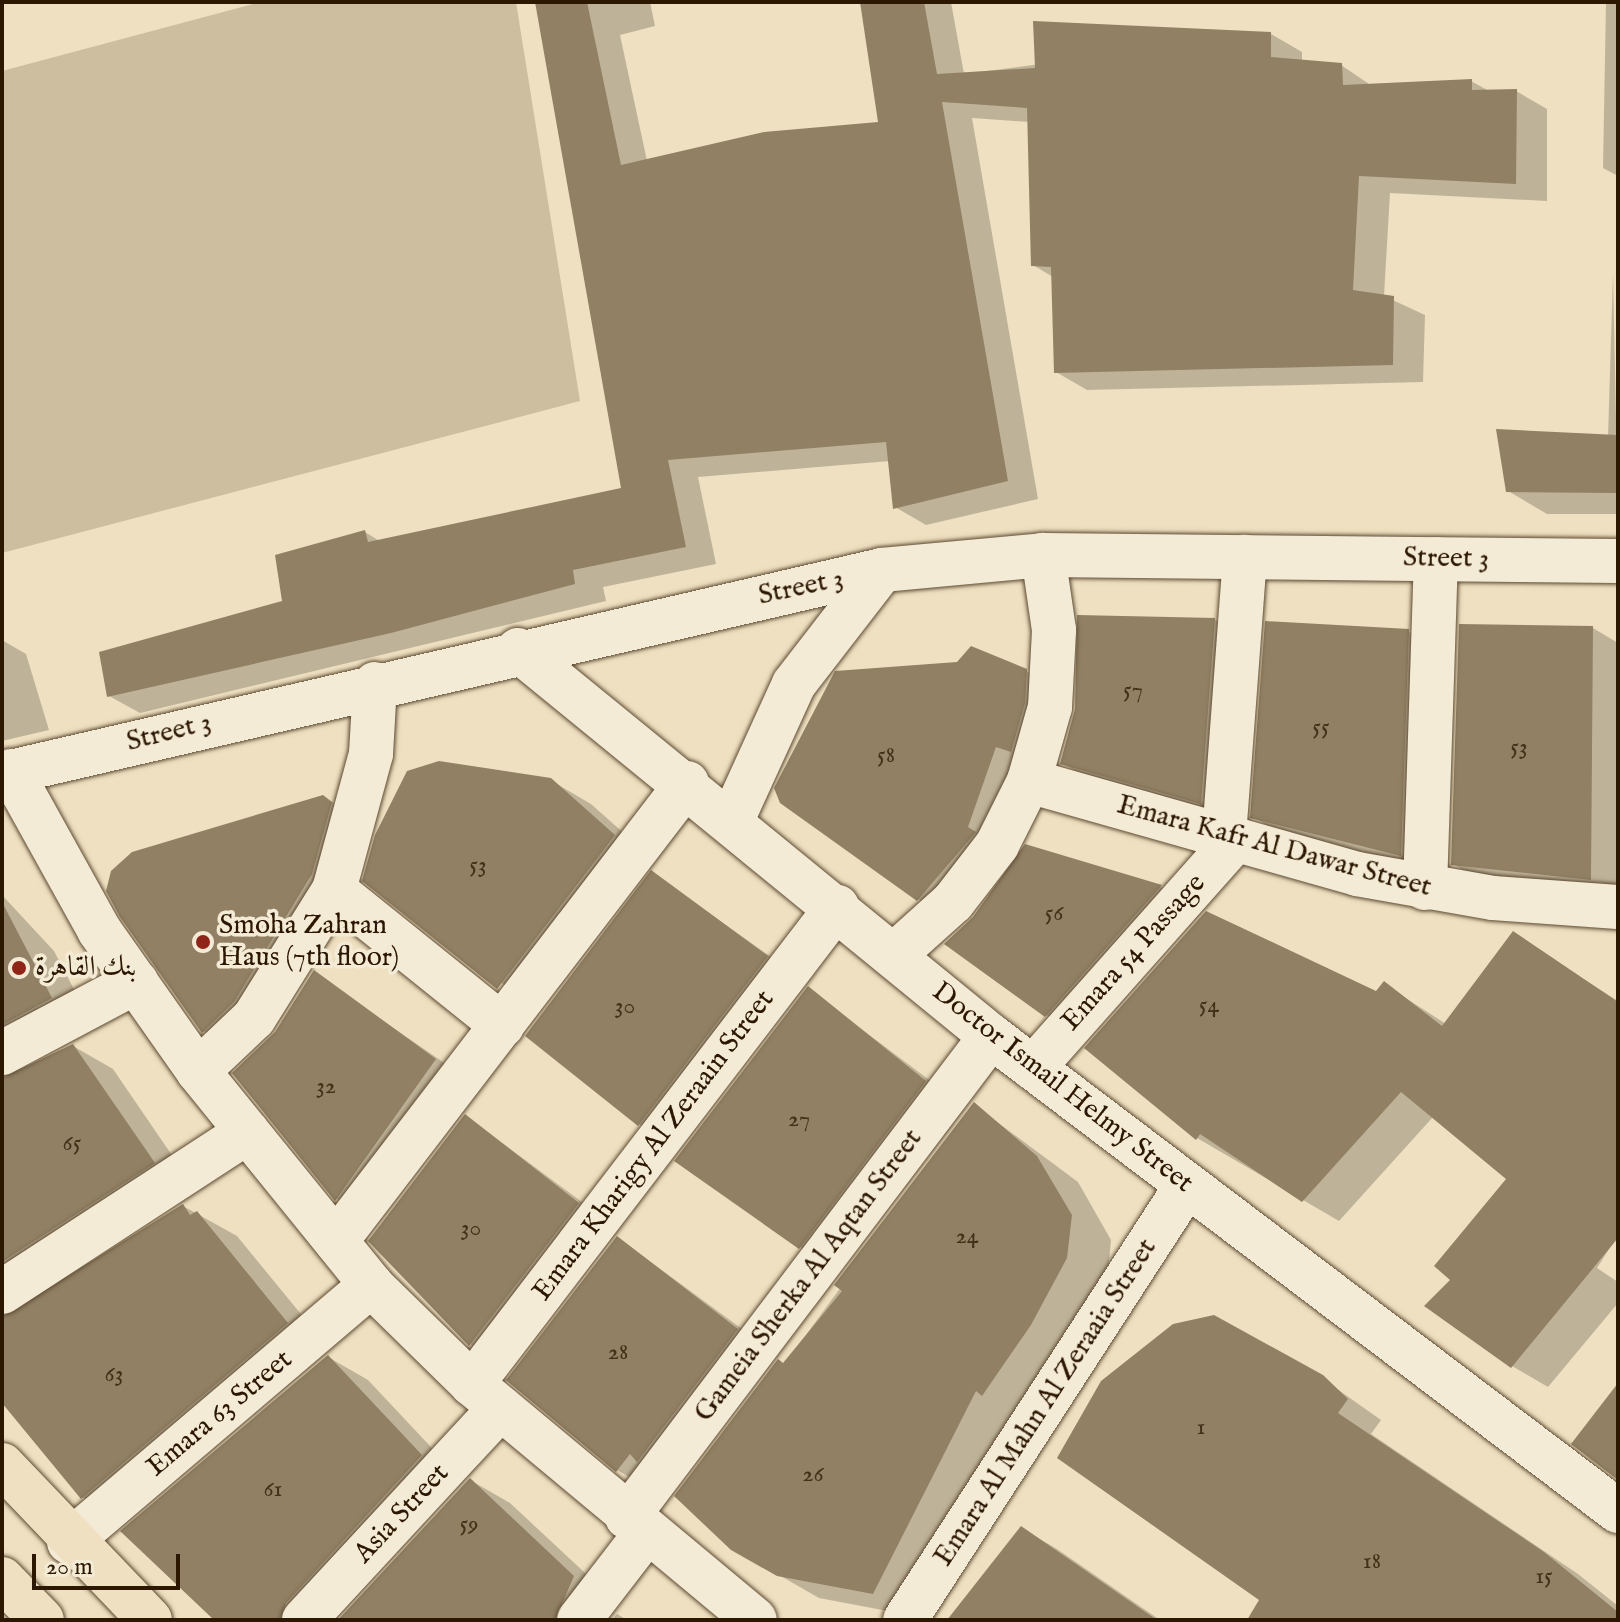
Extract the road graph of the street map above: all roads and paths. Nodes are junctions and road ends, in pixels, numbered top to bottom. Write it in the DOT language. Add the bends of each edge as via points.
graph roads {
  1 [pos="1043,555"];
  2 [pos="1245,557"];
  3 [pos="1436,559"];
  4 [pos="1618,561"];
  5 [pos="882,570"];
  6 [pos="518,650"];
  7 [pos="375,684"];
  8 [pos="6,772"];
  9 [pos="1029,781"];
  10 [pos="687,783"];
  11 [pos="732,820"];
  12 [pos="1230,838"];
  13 [pos="1425,888"];
  14 [pos="334,890"];
  15 [pos="837,907"];
  16 [pos="1618,907"];
  17 [pos="894,955"];
  18 [pos="136,982"];
  19 [pos="502,1025"];
  20 [pos="991,1036"];
  21 [pos="2,1053"];
  22 [pos="1033,1068"];
  23 [pos="198,1071"];
  24 [pos="247,1132"];
  25 [pos="1187,1185"];
  26 [pos="336,1241"];
  27 [pos="371,1285"];
  28 [pos="2,1292"];
  29 [pos="486,1396"];
  30 [pos="2,1465"];
  31 [pos="1618,1511"];
  32 [pos="636,1525"];
  33 [pos="69,1542"];
  34 [pos="2,1579"];
  35 [pos="42,1620"];
  36 [pos="150,1620"];
  37 [pos="304,1620"];
  38 [pos="579,1620"];
  39 [pos="755,1620"];
  40 [pos="905,1620"];
  1 -- 2 [label="street, Street 3"];
  1 -- 5 [label="street, Street 3"];
  1 -- 9 [label="street" via="1054,630 1051,692"];
  2 -- 3 [label="street, Street 3"];
  2 -- 12 [label="street"];
  3 -- 4 [label="street, Street 3"];
  3 -- 13 [label="street"];
  5 -- 6 [label="street, Street 3"];
  5 -- 11 [label="street" via="794,684"];
  6 -- 7 [label="street, Street 3"];
  6 -- 10 [label="street, Doctor Ismail Helmy Street"];
  7 -- 8 [label="street, Street 3"];
  7 -- 14 [label="street" via="369,768"];
  8 -- 18 [label="street" via="67,880"];
  9 -- 12 [label="street, Emara Kafr Al Dawar Street"];
  9 -- 17 [label="street" via="997,845 953,902"];
  10 -- 11 [label="street, Doctor Ismail Helmy Street"];
  10 -- 19 [label="street"];
  11 -- 15 [label="street, Doctor Ismail Helmy Street"];
  12 -- 13 [label="street, Emara Kafr Al Dawar Street"];
  12 -- 22 [label="street, Emara 54 Passage"];
  13 -- 16 [label="street, Emara Kafr Al Dawar Street"];
  14 -- 19 [label="street"];
  14 -- 23 [label="street" via="254,1018"];
  15 -- 17 [label="street, Doctor Ismail Helmy Street"];
  15 -- 29 [label="street, Emara Kharigy Al Zeraain Street"];
  17 -- 20 [label="street, Doctor Ismail Helmy Street"];
  18 -- 21 [label="street"];
  18 -- 23 [label="street"];
  19 -- 26 [label="street"];
  20 -- 22 [label="street, Doctor Ismail Helmy Street"];
  20 -- 32 [label="street, Gameia Sherka Al Aqtan Street"];
  22 -- 25 [label="street, Doctor Ismail Helmy Street"];
  23 -- 24 [label="street"];
  24 -- 26 [label="street"];
  24 -- 28 [label="street"];
  25 -- 31 [label="street, Doctor Ismail Helmy Street"];
  25 -- 40 [label="street, Emara Al Mahn Al Zeraaia Street"];
  26 -- 27 [label="street"];
  27 -- 29 [label="street"];
  27 -- 33 [label="street, Emara 63 Street"];
  29 -- 32 [label="street"];
  29 -- 37 [label="street, Asia Street"];
  30 -- 33 [label="main road"];
  32 -- 38 [label="street, Gameia Sherka Al Aqtan Street"];
  32 -- 39 [label="street"];
  33 -- 36 [label="main road"];
  34 -- 35 [label="main road"];
}
